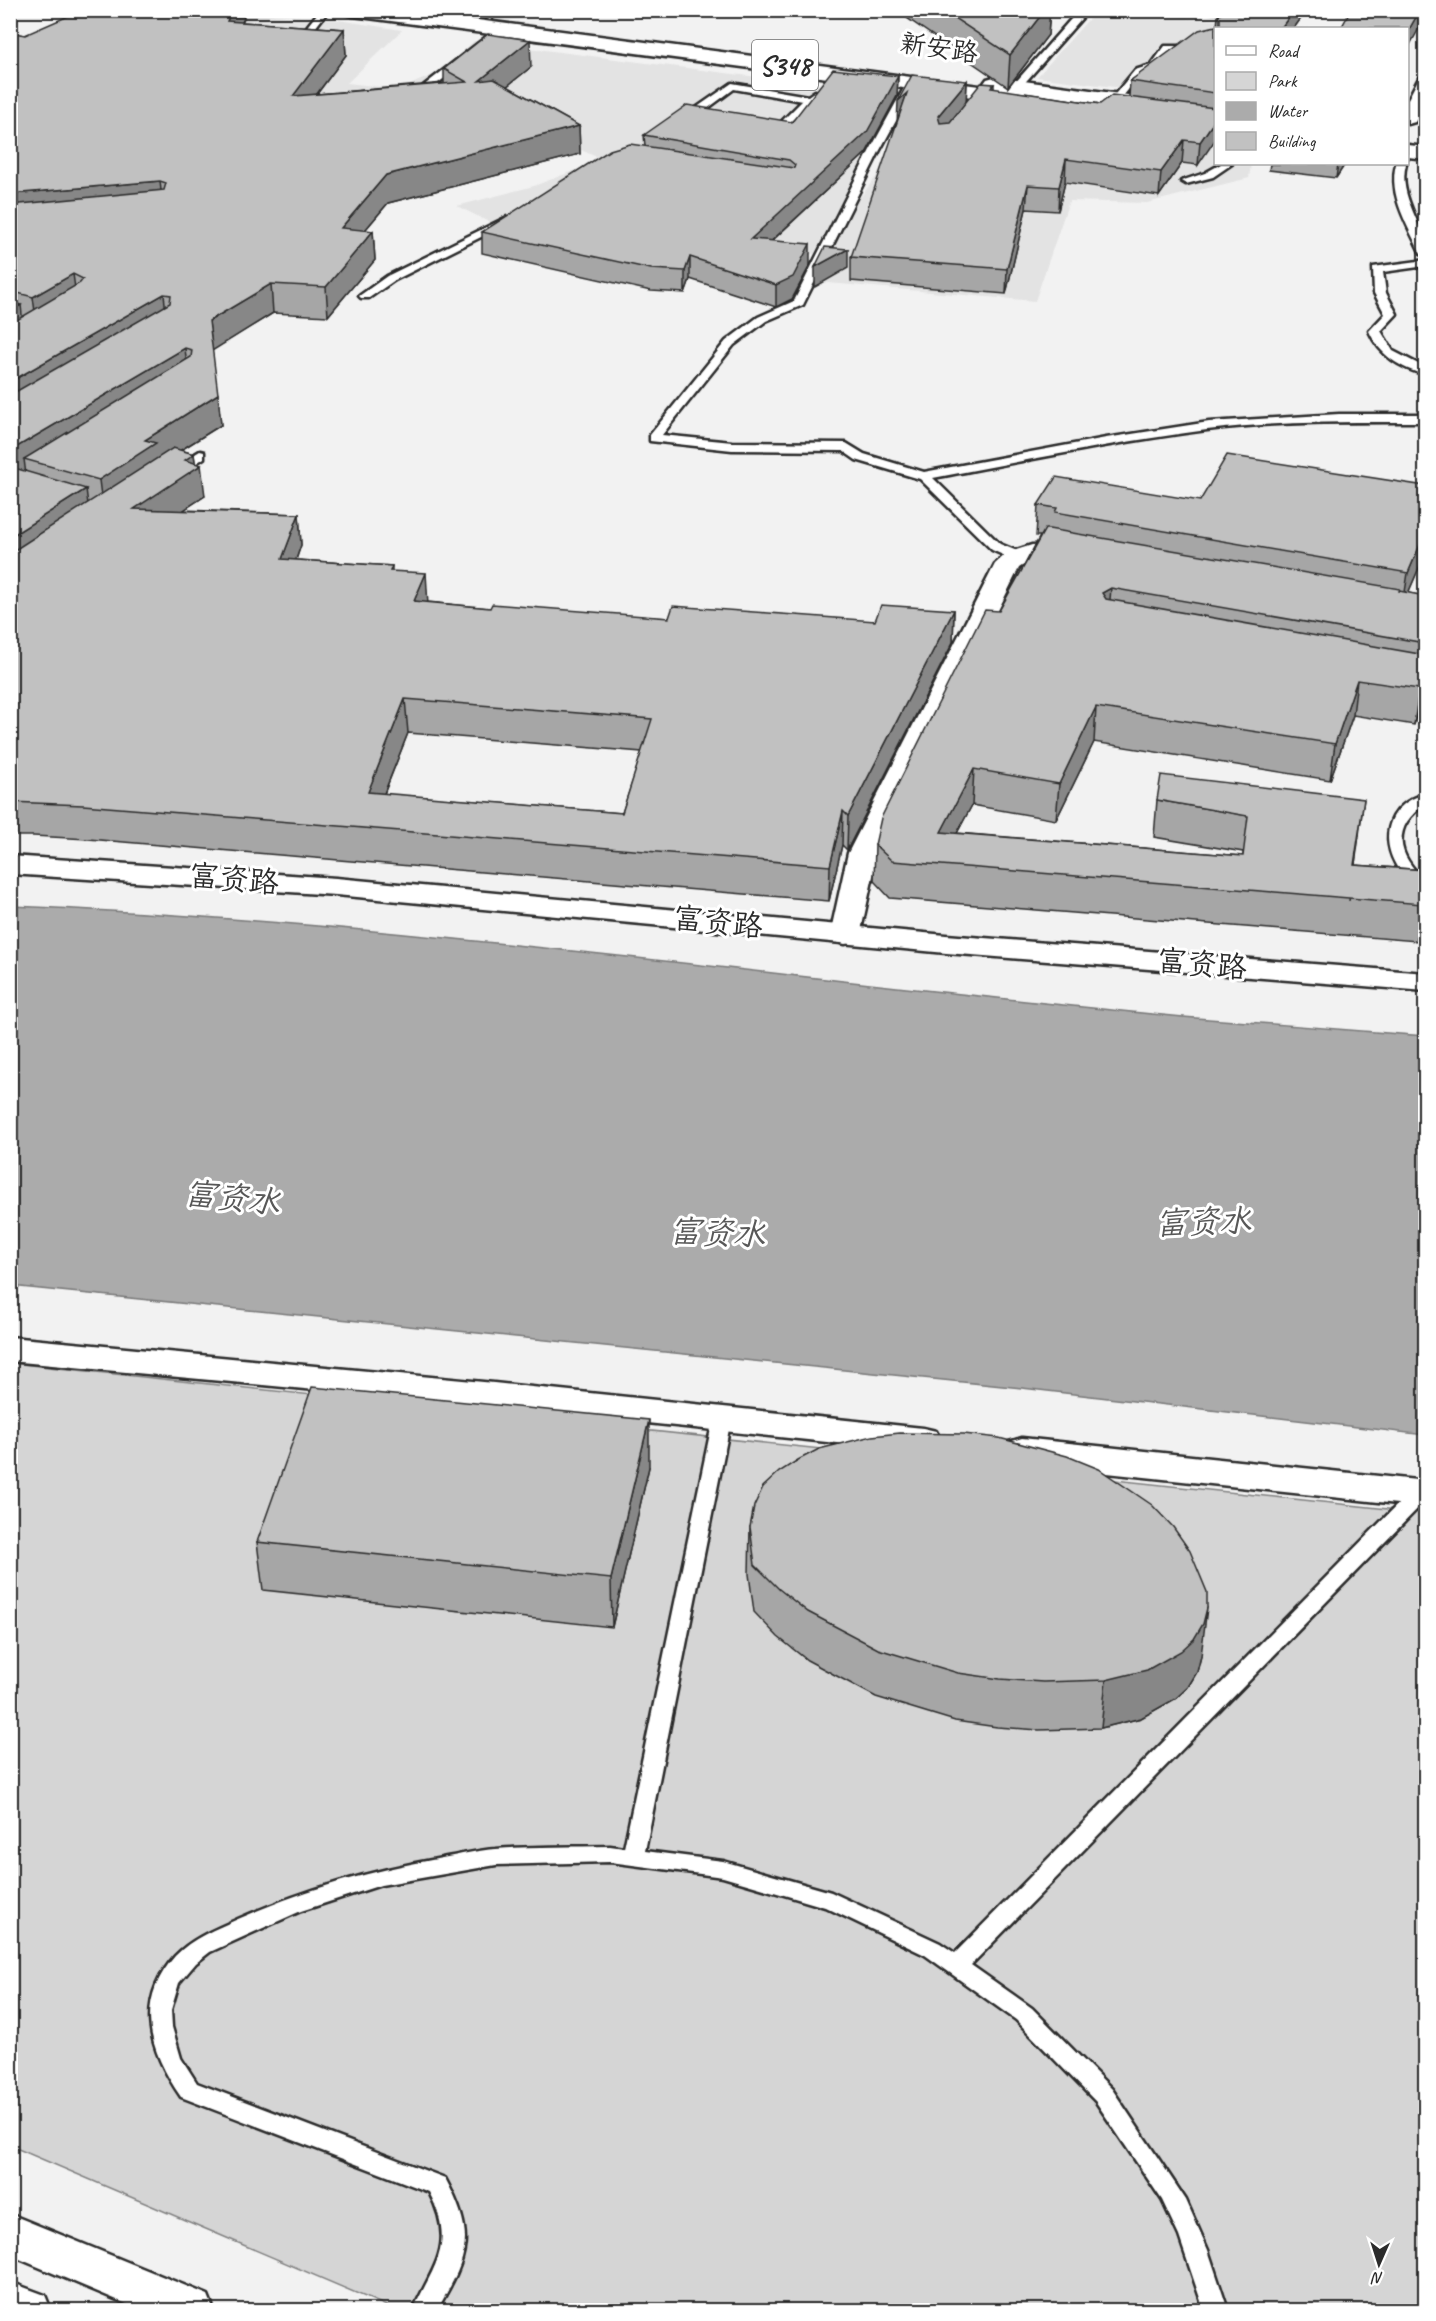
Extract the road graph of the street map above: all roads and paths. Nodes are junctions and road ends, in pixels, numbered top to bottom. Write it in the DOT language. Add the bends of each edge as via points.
graph roads {
  1 [pos="325,10"];
  2 [pos="353,10"];
  3 [pos="440,10"];
  4 [pos="1085,10"];
  5 [pos="496,19"];
  6 [pos="301,40"];
  7 [pos="1214,43"];
  8 [pos="830,79"];
  9 [pos="1425,82"];
  10 [pos="912,83"];
  11 [pos="1017,86"];
  12 [pos="422,92"];
  13 [pos="810,99"];
  14 [pos="1116,99"];
  15 [pos="1214,113"];
  16 [pos="1409,114"];
  17 [pos="679,124"];
  18 [pos="1214,124"];
  19 [pos="755,128"];
  20 [pos="1409,139"];
  21 [pos="1425,141"];
  22 [pos="1409,151"];
  23 [pos="1425,153"];
  24 [pos="1225,165"];
  25 [pos="1400,165"];
  26 [pos="1186,181"];
  27 [pos="520,214"];
  28 [pos="1425,254"];
  29 [pos="1425,263"];
  30 [pos="365,296"];
  31 [pos="1425,372"];
  32 [pos="1425,418"];
  33 [pos="200,454"];
  34 [pos="924,476"];
  35 [pos="162,480"];
  36 [pos="1017,556"];
  37 [pos="1104,561"];
  38 [pos="1425,798"];
  39 [pos="10,865"];
  40 [pos="1425,888"];
  41 [pos="845,935"];
  42 [pos="1425,982"];
  43 [pos="10,1348"];
  44 [pos="722,1419"];
  45 [pos="959,1444"];
  46 [pos="995,1448"];
  47 [pos="1423,1493"];
  48 [pos="633,1856"];
  49 [pos="958,1964"];
  50 [pos="10,2234"];
  51 [pos="10,2303"];
  52 [pos="28,2310"];
  53 [pos="191,2310"];
  54 [pos="426,2310"];
  55 [pos="1216,2310"];
  1 -- 6 [label="lane"];
  2 -- 5 [label="street, 新安路 / S348"];
  3 -- 5 [label="street, 新安路 / S348"];
  4 -- 11 [label="lane"];
  5 -- 8 [label="street, 新安路 / S348"];
  5 -- 11 [label="street, 新安路 / S348"];
  5 -- 12 [label="lane"];
  7 -- 14 [label="lane" via="1168,48 1154,67 1138,72"];
  8 -- 10 [label="street, 新安路 / S348"];
  8 -- 13 [label="lane"];
  9 -- 16 [label="street"];
  10 -- 18 [label="street, 新安路 / S348" via="979,97"];
  10 -- 34 [label="lane" via="874,150 799,303 762,319 730,343 654,438 732,446 846,447 860,457"];
  11 -- 14 [label="street, 新安路 / S348"];
  13 -- 17 [label="lane" via="732,86 694,118"];
  13 -- 19 [label="lane" via="777,131"];
  14 -- 15 [label="street, 新安路 / S348"];
  20 -- 21 [label="street"];
  22 -- 23 [label="street"];
  24 -- 26 [label="lane" via="1209,175"];
  25 -- 28 [label="lane" via="1396,174 1399,190"];
  27 -- 30 [label="lane" via="391,278"];
  29 -- 31 [label="lane" via="1377,269 1380,293 1391,314 1375,331 1390,356"];
  32 -- 34 [label="lane" via="1339,418 1209,426"];
  33 -- 35 [label="lane"];
  34 -- 36 [label="lane" via="996,547"];
  36 -- 37 [label="street" via="1047,552"];
  36 -- 41 [label="street" via="1008,564 863,853"];
  38 -- 40 [label="lane" via="1406,811 1393,834 1398,861"];
  39 -- 41 [label="street, 富资路" via="424,894"];
  41 -- 42 [label="street, 富资路"];
  43 -- 44 [label="street"];
  44 -- 45 [label="street"];
  44 -- 48 [label="lane"];
  46 -- 47 [label="street"];
  47 -- 49 [label="lane"];
  48 -- 49 [label="lane" via="742,1873 819,1896 881,1921"];
  48 -- 54 [label="lane" via="551,1853 482,1858 413,1869 346,1886 281,1909 207,1944 181,1964 164,1991 159,2026 164,2049 173,2071 189,2090 438,2186 455,2224 455,2244 451,2264"];
  49 -- 55 [label="lane" via="1048,2034 1095,2082 1136,2136 1172,2195 1200,2258"];
  50 -- 53 [label="street"];
  51 -- 52 [label="street"];
}
